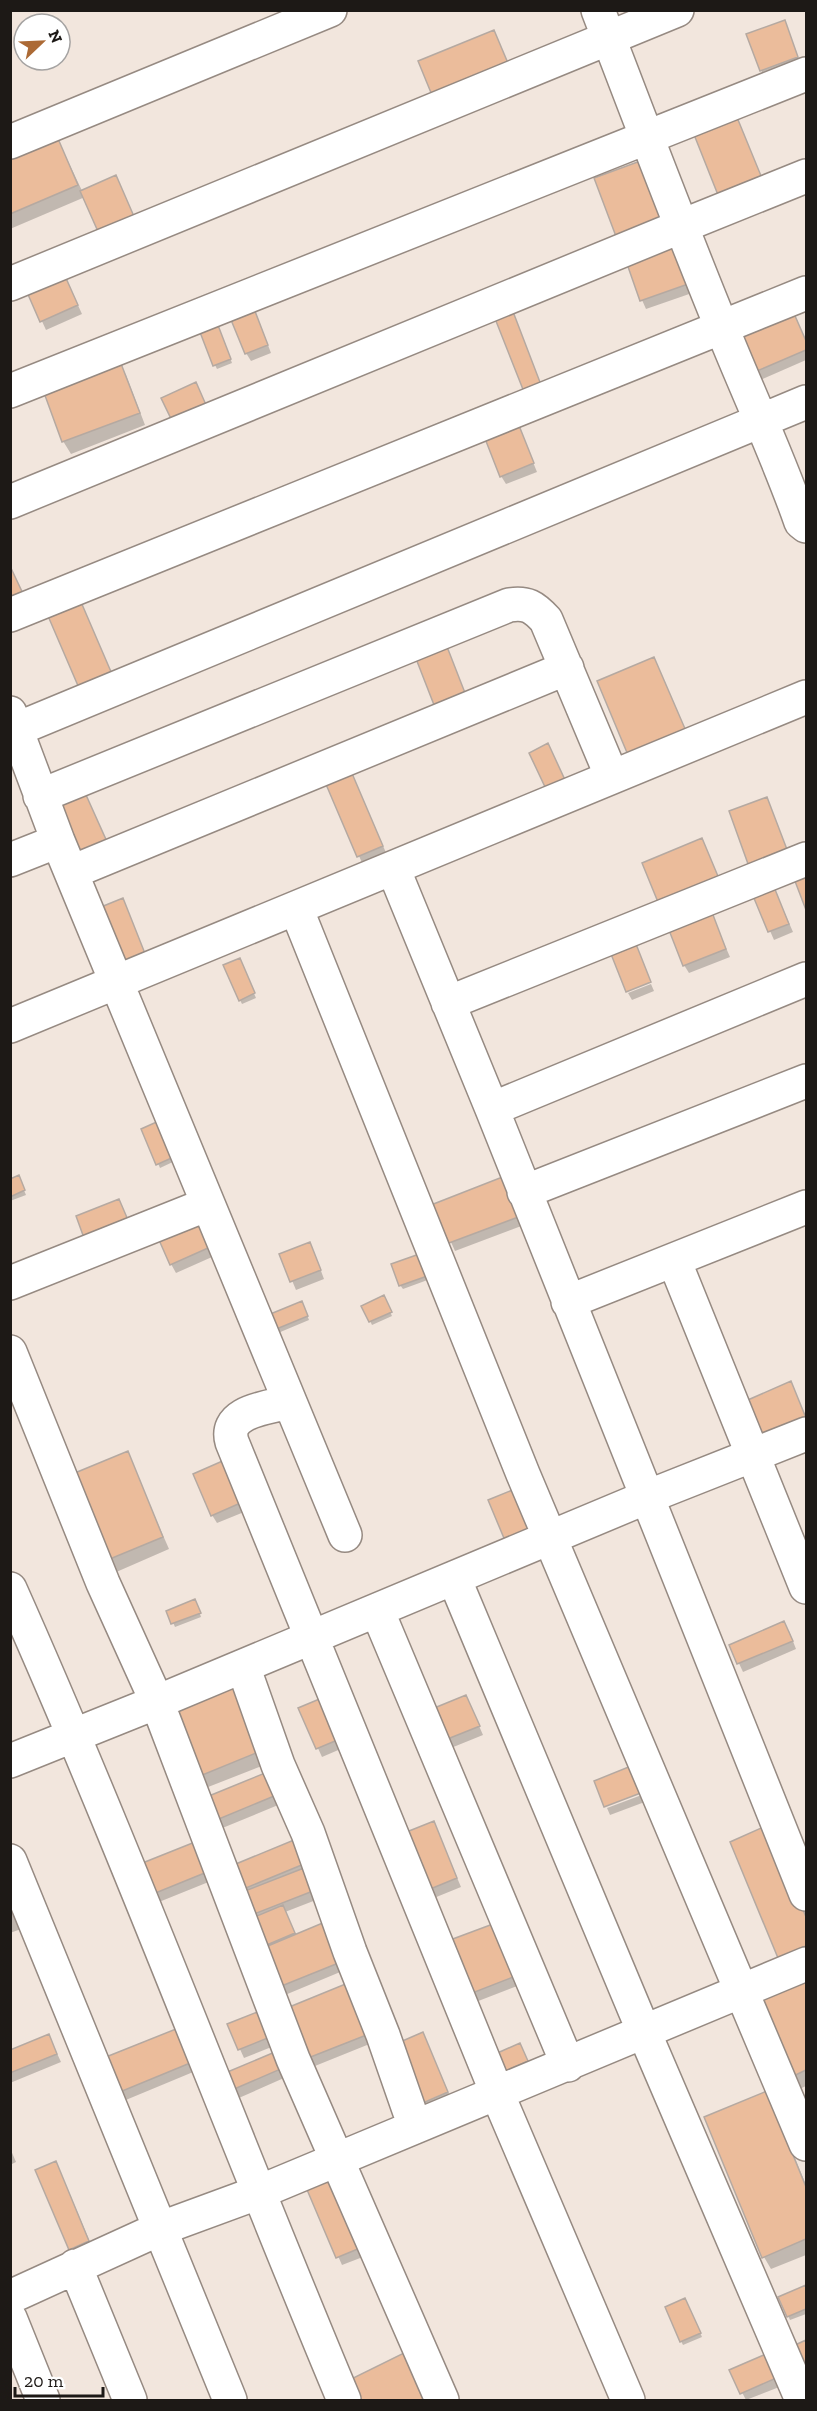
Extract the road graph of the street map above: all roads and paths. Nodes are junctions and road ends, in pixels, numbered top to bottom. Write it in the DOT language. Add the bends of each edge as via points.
graph roads {
  1 [pos="330,10"];
  2 [pos="677,10"];
  3 [pos="603,24"];
  4 [pos="807,74"];
  5 [pos="646,139"];
  6 [pos="10,142"];
  7 [pos="807,176"];
  8 [pos="682,225"];
  9 [pos="10,284"];
  10 [pos="807,293"];
  11 [pos="722,328"];
  12 [pos="10,391"];
  13 [pos="807,402"];
  14 [pos="761,421"];
  15 [pos="10,502"];
  16 [pos="807,526"];
  17 [pos="10,615"];
  18 [pos="567,668"];
  19 [pos="807,697"];
  20 [pos="13,725"];
  21 [pos="612,777"];
  22 [pos="40,796"];
  23 [pos="58,841"];
  24 [pos="807,859"];
  25 [pos="10,860"];
  26 [pos="393,867"];
  27 [pos="72,872"];
  28 [pos="296,908"];
  29 [pos="807,979"];
  30 [pos="117,983"];
  31 [pos="448,1003"];
  32 [pos="10,1026"];
  33 [pos="807,1081"];
  34 [pos="492,1109"];
  35 [pos="524,1192"];
  36 [pos="208,1204"];
  37 [pos="807,1207"];
  38 [pos="674,1260"];
  39 [pos="10,1283"];
  40 [pos="568,1302"];
  41 [pos="10,1352"];
  42 [pos="290,1402"];
  43 [pos="807,1434"];
  44 [pos="753,1455"];
  45 [pos="647,1497"];
  46 [pos="345,1535"];
  47 [pos="551,1538"];
  48 [pos="454,1578"];
  49 [pos="807,1587"];
  50 [pos="10,1589"];
  51 [pos="377,1610"];
  52 [pos="311,1637"];
  53 [pos="243,1666"];
  54 [pos="157,1702"];
  55 [pos="75,1736"];
  56 [pos="10,1761"];
  57 [pos="10,1862"];
  58 [pos="807,1894"];
  59 [pos="807,1964"];
  60 [pos="740,1991"];
  61 [pos="644,2032"];
  62 [pos="568,2065"];
  63 [pos="497,2093"];
  64 [pos="415,2127"];
  65 [pos="807,2144"];
  66 [pos="338,2159"];
  67 [pos="257,2193"];
  68 [pos="159,2229"];
  69 [pos="75,2266"];
  70 [pos="10,2297"];
  71 [pos="10,2318"];
  72 [pos="43,2400"];
  73 [pos="130,2400"];
  74 [pos="230,2400"];
  75 [pos="344,2400"];
  76 [pos="442,2400"];
  77 [pos="628,2400"];
  78 [pos="802,2400"];
  1 -- 6 [label="street"];
  2 -- 3 [label="street"];
  3 -- 5 [label="street"];
  3 -- 9 [label="street"];
  4 -- 5 [label="street"];
  5 -- 8 [label="street"];
  5 -- 12 [label="street"];
  7 -- 8 [label="street"];
  8 -- 11 [label="street"];
  8 -- 15 [label="street"];
  10 -- 11 [label="street"];
  11 -- 14 [label="street"];
  11 -- 17 [label="street"];
  13 -- 14 [label="street"];
  14 -- 16 [label="street" via="801,522"];
  14 -- 20 [label="street"];
  18 -- 21 [label="street"];
  18 -- 22 [label="street" via="546,620 535,608 523,603 509,605"];
  18 -- 27 [label="street"];
  19 -- 21 [label="street"];
  20 -- 22 [label="street"];
  21 -- 26 [label="street"];
  22 -- 23 [label="street"];
  23 -- 25 [label="street"];
  23 -- 27 [label="street"];
  24 -- 31 [label="street"];
  26 -- 28 [label="street"];
  26 -- 31 [label="street"];
  27 -- 30 [label="street"];
  28 -- 30 [label="street"];
  28 -- 47 [label="street"];
  29 -- 34 [label="street"];
  30 -- 32 [label="street"];
  30 -- 36 [label="street"];
  31 -- 34 [label="street"];
  33 -- 35 [label="street"];
  34 -- 35 [label="street"];
  35 -- 40 [label="street"];
  36 -- 39 [label="street"];
  36 -- 42 [label="street"];
  37 -- 38 [label="street"];
  38 -- 40 [label="street"];
  38 -- 44 [label="street"];
  40 -- 45 [label="street"];
  41 -- 54 [label="street" via="86,1543"];
  42 -- 46 [label="street"];
  42 -- 52 [label="street" via="241,1416 229,1432"];
  43 -- 44 [label="street"];
  44 -- 45 [label="street"];
  44 -- 49 [label="street"];
  45 -- 47 [label="street"];
  45 -- 58 [label="street"];
  47 -- 48 [label="street"];
  47 -- 60 [label="street"];
  48 -- 51 [label="street"];
  48 -- 61 [label="street"];
  50 -- 55 [label="street"];
  51 -- 52 [label="street"];
  51 -- 62 [label="street"];
  52 -- 53 [label="street"];
  52 -- 63 [label="street"];
  53 -- 54 [label="street"];
  53 -- 64 [label="street"];
  54 -- 55 [label="street"];
  54 -- 66 [label="street" via="294,2060"];
  55 -- 56 [label="street"];
  55 -- 67 [label="street"];
  57 -- 68 [label="street"];
  59 -- 60 [label="street"];
  60 -- 61 [label="street"];
  60 -- 65 [label="street"];
  61 -- 62 [label="street"];
  61 -- 78 [label="street"];
  62 -- 63 [label="street"];
  63 -- 64 [label="street"];
  63 -- 77 [label="street"];
  64 -- 66 [label="street"];
  66 -- 67 [label="street"];
  66 -- 76 [label="street"];
  67 -- 68 [label="street"];
  67 -- 75 [label="street"];
  68 -- 69 [label="street"];
  68 -- 74 [label="street"];
  69 -- 70 [label="street"];
  69 -- 73 [label="street"];
  71 -- 72 [label="street"];
}
